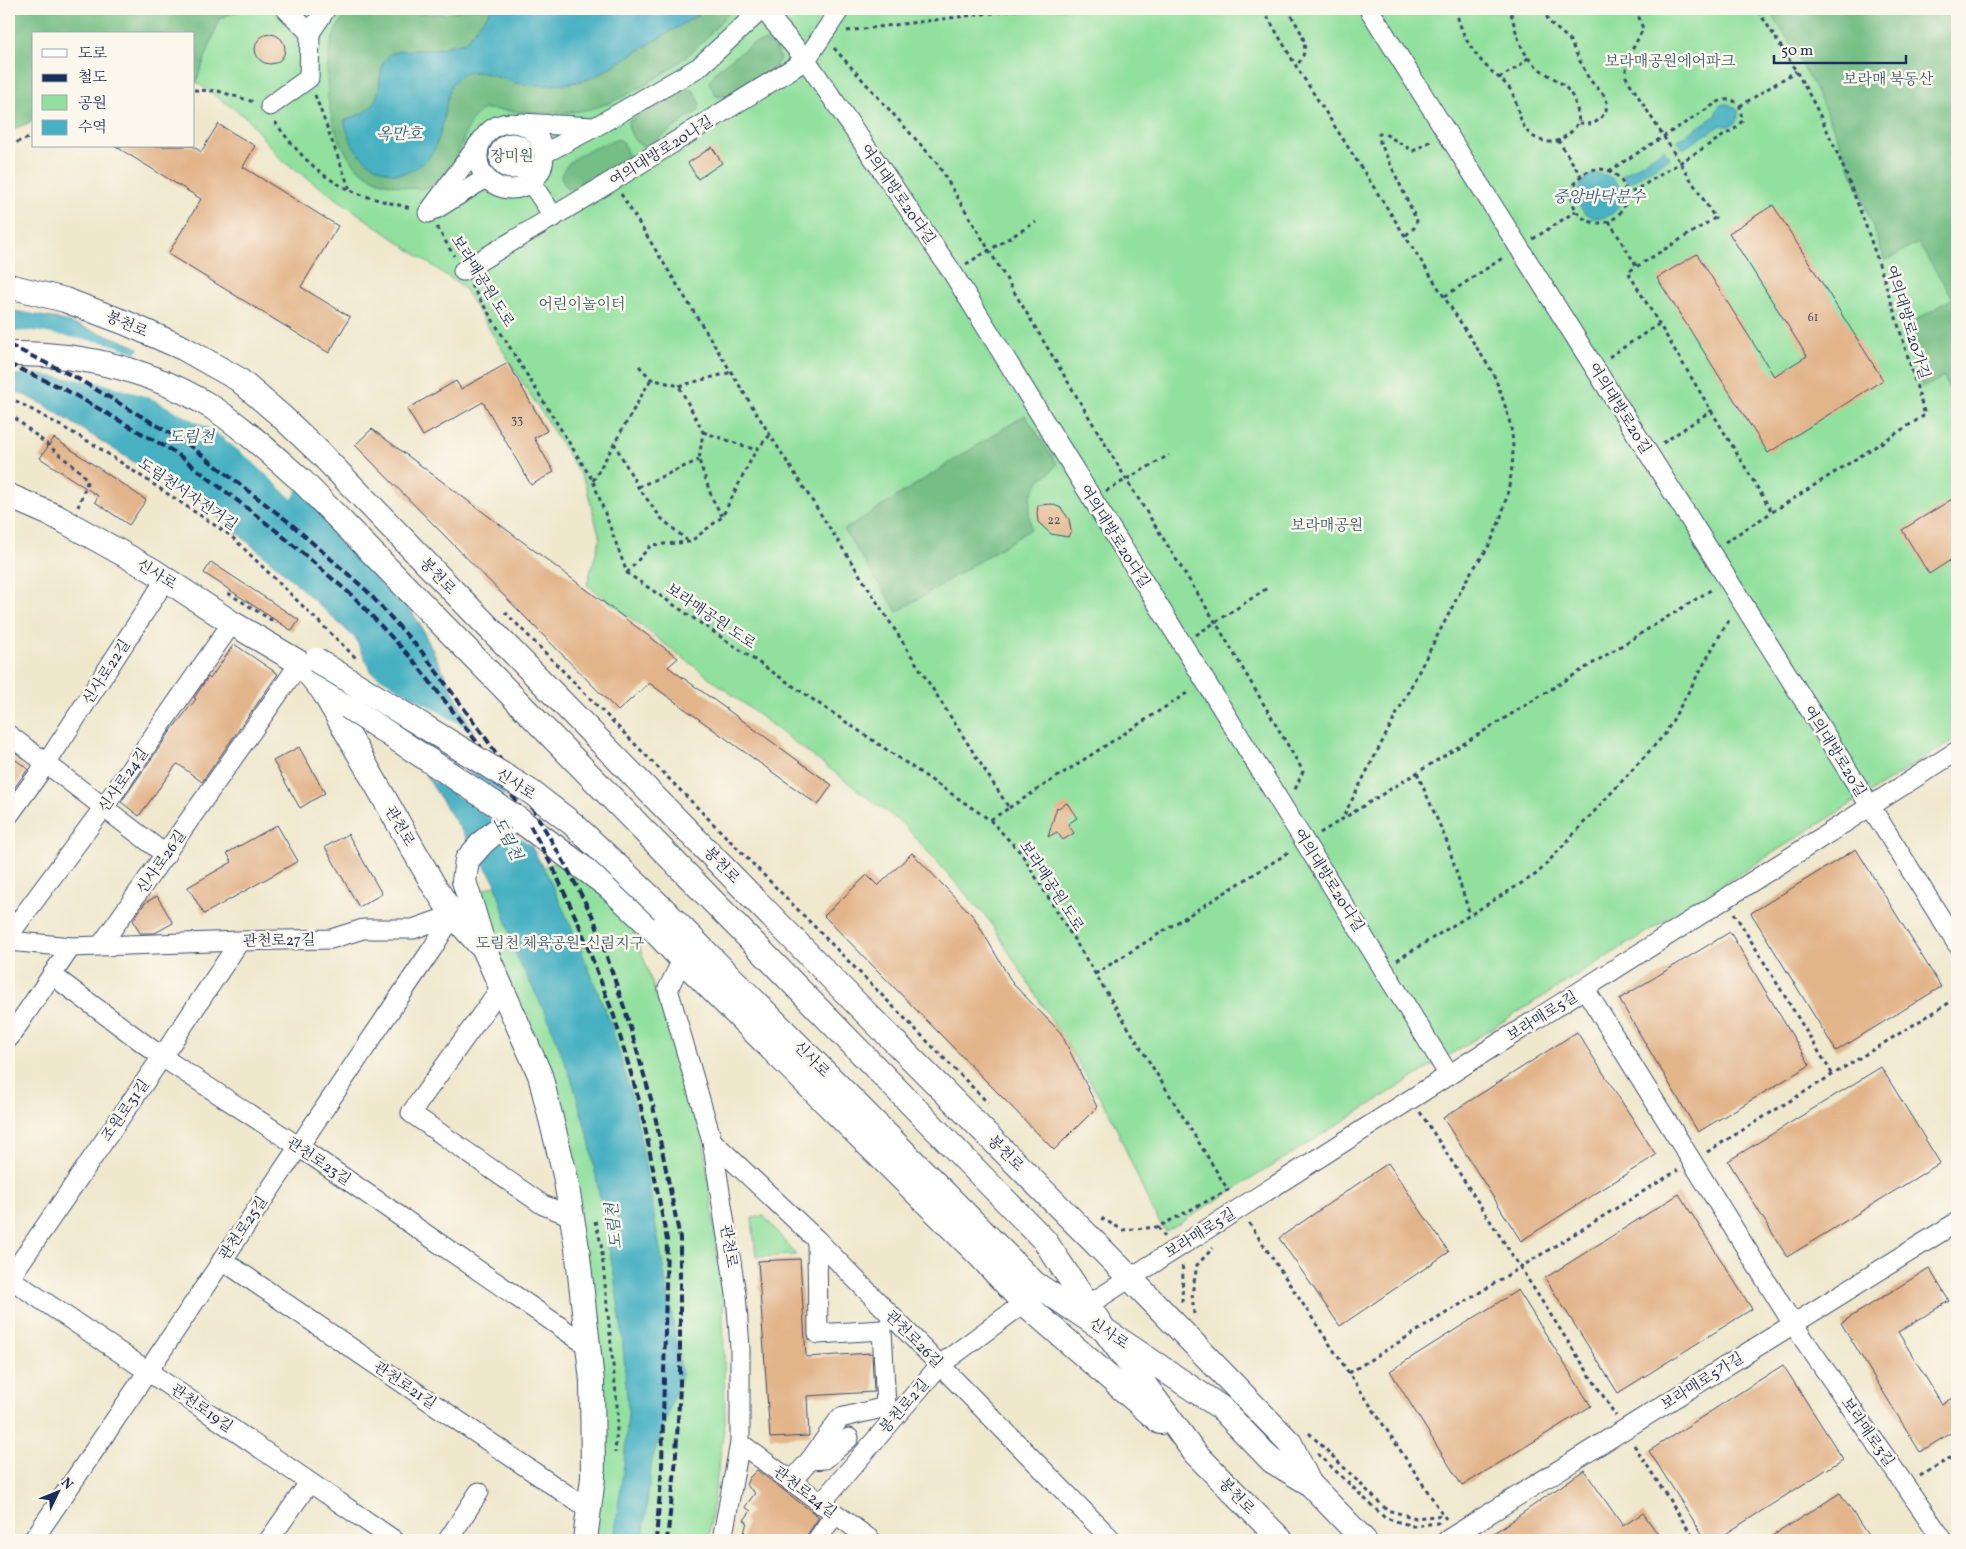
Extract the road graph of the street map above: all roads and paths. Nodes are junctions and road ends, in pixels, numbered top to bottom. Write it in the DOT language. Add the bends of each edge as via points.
graph roads {
  1 [pos="286,9"];
  2 [pos="326,9"];
  3 [pos="762,9"];
  4 [pos="840,9"];
  5 [pos="1023,9"];
  6 [pos="1262,9"];
  7 [pos="1287,9"];
  8 [pos="1312,9"];
  9 [pos="1317,9"];
  10 [pos="1369,9"];
  11 [pos="1456,9"];
  12 [pos="1510,9"];
  13 [pos="1543,9"];
  14 [pos="1636,9"];
  15 [pos="1757,9"];
  16 [pos="310,33"];
  17 [pos="822,34"];
  18 [pos="1529,57"];
  19 [pos="806,60"];
  20 [pos="1296,66"];
  21 [pos="1796,71"];
  22 [pos="308,78"];
  23 [pos="1498,78"];
  24 [pos="195,90"];
  25 [pos="270,106"];
  26 [pos="1740,106"];
  27 [pos="519,123"];
  28 [pos="1578,123"];
  29 [pos="595,127"];
  30 [pos="1446,131"];
  31 [pos="1664,136"];
  32 [pos="32,137"];
  33 [pos="1558,140"];
  34 [pos="483,141"];
  35 [pos="9,145"];
  36 [pos="543,150"];
  37 [pos="512,156"];
  38 [pos="1681,162"];
  39 [pos="1609,171"];
  40 [pos="485,176"];
  41 [pos="1581,176"];
  42 [pos="612,181"];
  43 [pos="531,182"];
  44 [pos="507,189"];
  45 [pos="350,191"];
  46 [pos="1626,196"];
  47 [pos="428,213"];
  48 [pos="554,217"];
  49 [pos="1610,221"];
  50 [pos="1036,222"];
  51 [pos="1406,235"];
  52 [pos="989,250"];
  53 [pos="1637,267"];
  54 [pos="463,271"];
  55 [pos="952,272"];
  56 [pos="9,286"];
  57 [pos="1660,324"];
  58 [pos="9,354"];
  59 [pos="639,366"];
  60 [pos="1594,367"];
  61 [pos="732,372"];
  62 [pos="651,379"];
  63 [pos="679,386"];
  64 [pos="9,398"];
  65 [pos="1712,410"];
  66 [pos="9,413"];
  67 [pos="703,432"];
  68 [pos="770,436"];
  69 [pos="614,443"];
  70 [pos="756,450"];
  71 [pos="1648,453"];
  72 [pos="1169,455"];
  73 [pos="699,460"];
  74 [pos="1126,479"];
  75 [pos="593,481"];
  76 [pos="638,487"];
  77 [pos="9,496"];
  78 [pos="1093,498"];
  79 [pos="78,507"];
  80 [pos="1772,512"];
  81 [pos="722,516"];
  82 [pos="690,542"];
  83 [pos="1710,552"];
  84 [pos="627,573"];
  85 [pos="166,579"];
  86 [pos="1728,579"];
  87 [pos="1269,588"];
  88 [pos="1740,599"];
  89 [pos="503,610"];
  90 [pos="232,622"];
  91 [pos="1216,623"];
  92 [pos="1182,644"];
  93 [pos="356,658"];
  94 [pos="308,661"];
  95 [pos="1206,681"];
  96 [pos="324,692"];
  97 [pos="9,735"];
  98 [pos="1957,751"];
  99 [pos="46,764"];
  100 [pos="1417,773"];
  101 [pos="104,807"];
  102 [pos="1871,807"];
  103 [pos="1009,808"];
  104 [pos="1286,811"];
  105 [pos="9,815"];
  106 [pos="518,819"];
  107 [pos="1342,819"];
  108 [pos="990,820"];
  109 [pos="1305,842"];
  110 [pos="166,855"];
  111 [pos="1726,899"];
  112 [pos="453,915"];
  113 [pos="1470,915"];
  114 [pos="656,916"];
  115 [pos="9,935"];
  116 [pos="9,940"];
  117 [pos="240,940"];
  118 [pos="1957,944"];
  119 [pos="101,945"];
  120 [pos="71,947"];
  121 [pos="486,953"];
  122 [pos="682,960"];
  123 [pos="1384,968"];
  124 [pos="1095,974"];
  125 [pos="52,975"];
  126 [pos="502,986"];
  127 [pos="1585,989"];
  128 [pos="1957,998"];
  129 [pos="9,1038"];
  130 [pos="162,1057"];
  131 [pos="1450,1075"];
  132 [pos="1832,1075"];
  133 [pos="1412,1099"];
  134 [pos="994,1110"];
  135 [pos="712,1141"];
  136 [pos="298,1146"];
  137 [pos="1692,1162"];
  138 [pos="571,1216"];
  139 [pos="1098,1216"];
  140 [pos="1957,1222"];
  141 [pos="1242,1227"];
  142 [pos="816,1240"];
  143 [pos="1216,1244"];
  144 [pos="222,1260"];
  145 [pos="1520,1268"];
  146 [pos="1130,1278"];
  147 [pos="9,1279"];
  148 [pos="1024,1303"];
  149 [pos="1083,1308"];
  150 [pos="1194,1318"];
  151 [pos="1793,1324"];
  152 [pos="1105,1331"];
  153 [pos="588,1346"];
  154 [pos="940,1364"];
  155 [pos="149,1372"];
  156 [pos="1349,1373"];
  157 [pos="1304,1428"];
  158 [pos="1624,1430"];
  159 [pos="849,1438"];
  160 [pos="740,1443"];
  161 [pos="1196,1453"];
  162 [pos="1957,1454"];
  163 [pos="810,1460"];
  164 [pos="791,1482"];
  165 [pos="309,1483"];
  166 [pos="1309,1483"];
  167 [pos="1904,1486"];
  168 [pos="479,1492"];
  169 [pos="827,1509"];
  170 [pos="588,1510"];
  171 [pos="1444,1515"];
  172 [pos="1452,1537"];
  173 [pos="33,1540"];
  174 [pos="269,1540"];
  175 [pos="394,1540"];
  176 [pos="448,1540"];
  177 [pos="585,1540"];
  178 [pos="722,1540"];
  179 [pos="817,1540"];
  180 [pos="871,1540"];
  181 [pos="1112,1540"];
  182 [pos="1280,1540"];
  183 [pos="1364,1540"];
  184 [pos="1695,1540"];
  185 [pos="1943,1540"];
  1 -- 16 [label="street"];
  2 -- 16 [label="street"];
  3 -- 19 [label="street, 여의대방로20다길"];
  3 -- 29 [label="street" via="699,66"];
  4 -- 17 [label="street, 여의대방로20나길"];
  5 -- 17 [label="path"];
  6 -- 20 [label="path"];
  7 -- 20 [label="path" via="1306,46 1304,58"];
  8 -- 9 [label="path"];
  10 -- 30 [label="street, 여의대방로20길"];
  11 -- 23 [label="path" via="1462,33"];
  12 -- 18 [label="path" via="1516,32"];
  13 -- 28 [label="path" via="1550,23 1569,39 1589,79 1607,102 1601,118 1593,124"];
  14 -- 31 [label="path" via="1643,29 1626,62 1626,77"];
  15 -- 21 [label="path, 여의대방로20가길"];
  16 -- 22 [label="street"];
  17 -- 19 [label="street, 여의대방로20나길"];
  17 -- 52 [label="path" via="937,163"];
  18 -- 23 [label="path"];
  18 -- 28 [label="path" via="1563,84 1574,99"];
  19 -- 42 [label="street, 여의대방로20나길"];
  19 -- 55 [label="street, 여의대방로20다길"];
  20 -- 51 [label="path"];
  21 -- 26 [label="path"];
  21 -- 80 [label="path, 여의대방로20가길" via="1824,124 1852,189 1925,415"];
  22 -- 25 [label="street"];
  22 -- 45 [label="path"];
  23 -- 33 [label="path" via="1509,87 1522,124 1530,136 1552,142"];
  24 -- 25 [label="path" via="218,91"];
  25 -- 45 [label="path" via="273,120 306,160"];
  26 -- 31 [label="path" via="1732,100 1723,100"];
  26 -- 38 [label="path" via="1743,116 1740,125"];
  27 -- 29 [label="street"];
  27 -- 34 [label="street" via="501,124"];
  27 -- 36 [label="street" via="531,128"];
  27 -- 37 [label="street"];
  28 -- 33 [label="path"];
  29 -- 36 [label="street"];
  30 -- 51 [label="path" via="1413,151 1380,134 1380,142 1417,221"];
  30 -- 60 [label="street, 여의대방로20길"];
  31 -- 38 [label="path"];
  31 -- 39 [label="path"];
  32 -- 35 [label="path"];
  33 -- 41 [label="path"];
  34 -- 37 [label="street"];
  34 -- 37 [label="street"];
  34 -- 40 [label="street" via="478,160"];
  34 -- 47 [label="street"];
  36 -- 37 [label="street"];
  36 -- 43 [label="street" via="538,176"];
  37 -- 40 [label="street"];
  37 -- 43 [label="street"];
  37 -- 44 [label="street"];
  38 -- 46 [label="path"];
  38 -- 53 [label="path" via="1715,218"];
  39 -- 41 [label="path" via="1592,170"];
  39 -- 46 [label="path" via="1622,181"];
  40 -- 44 [label="street"];
  40 -- 47 [label="street"];
  41 -- 49 [label="path" via="1572,195 1576,211 1595,223"];
  42 -- 48 [label="street, 여의대방로20나길"];
  42 -- 61 [label="path"];
  43 -- 44 [label="street" via="516,189"];
  43 -- 48 [label="street"];
  45 -- 47 [label="path"];
  46 -- 49 [label="path" via="1622,211"];
  47 -- 54 [label="path, 보라매공원 도로"];
  48 -- 54 [label="street, 여의대방로20나길"];
  49 -- 53 [label="path"];
  50 -- 52 [label="path"];
  51 -- 107 [label="path" via="1493,373 1504,400 1514,452 1511,478 1488,546 1469,575"];
  52 -- 55 [label="path"];
  52 -- 74 [label="path"];
  53 -- 57 [label="path" via="1628,272"];
  54 -- 75 [label="path, 보라매공원 도로"];
  55 -- 78 [label="street, 여의대방로20다길"];
  56 -- 146 [label="main road, 봉천로" via="65,300 183,348 238,380 280,415"];
  57 -- 60 [label="path"];
  57 -- 65 [label="path"];
  58 -- 149 [label="main road, 봉천로" via="83,359 132,370 167,384 210,406 302,481 1045,1241"];
  59 -- 62 [label="path"];
  60 -- 71 [label="street, 여의대방로20길"];
  61 -- 63 [label="path"];
  61 -- 68 [label="path"];
  62 -- 63 [label="path"];
  62 -- 69 [label="path"];
  63 -- 67 [label="path"];
  64 -- 93 [label="path, 도림천서자전거길" via="93,444 231,536"];
  65 -- 71 [label="path"];
  65 -- 80 [label="path"];
  66 -- 79 [label="path" via="83,474 87,483"];
  67 -- 70 [label="path"];
  67 -- 73 [label="path"];
  68 -- 70 [label="path"];
  68 -- 103 [label="path"];
  69 -- 75 [label="path"];
  69 -- 76 [label="path"];
  70 -- 81 [label="path"];
  71 -- 83 [label="street, 여의대방로20길"];
  72 -- 74 [label="path"];
  73 -- 76 [label="path"];
  73 -- 81 [label="path"];
  74 -- 78 [label="path"];
  74 -- 91 [label="path"];
  75 -- 84 [label="path, 보라매공원 도로"];
  76 -- 82 [label="path" via="661,518"];
  77 -- 85 [label="main road, 신사로" via="55,516"];
  78 -- 92 [label="street, 여의대방로20다길"];
  80 -- 83 [label="path, 여의대방로20가길"];
  81 -- 82 [label="path"];
  82 -- 84 [label="path" via="651,545"];
  83 -- 86 [label="street, 여의대방로20길"];
  84 -- 108 [label="path, 보라매공원 도로"];
  85 -- 90 [label="main road, 신사로"];
  85 -- 99 [label="street, 신사로22길"];
  86 -- 88 [label="street, 여의대방로20길"];
  86 -- 100 [label="path"];
  87 -- 91 [label="path"];
  88 -- 102 [label="street, 여의대방로20길"];
  88 -- 113 [label="path" via="1665,734 1538,873"];
  89 -- 134 [label="path"];
  90 -- 94 [label="main road, 신사로"];
  90 -- 101 [label="street, 신사로24길"];
  91 -- 92 [label="path"];
  91 -- 104 [label="path" via="1303,771"];
  92 -- 95 [label="street, 여의대방로20다길"];
  94 -- 96 [label="main road, 신사로"];
  94 -- 110 [label="street, 신사로26길"];
  94 -- 114 [label="main road, 신사로, bridge" via="531,792 573,824"];
  95 -- 103 [label="path"];
  95 -- 104 [label="street, 여의대방로20다길"];
  96 -- 106 [label="main road, 신사로, bridge"];
  96 -- 112 [label="main road, 관천로"];
  97 -- 99 [label="street"];
  98 -- 102 [label="street, 보라매로5길"];
  99 -- 101 [label="street"];
  99 -- 105 [label="street, 신사로22길"];
  100 -- 107 [label="path"];
  100 -- 113 [label="path" via="1447,842"];
  101 -- 110 [label="street"];
  101 -- 115 [label="street, 신사로24길"];
  102 -- 111 [label="street, 보라매로5길"];
  102 -- 118 [label="street"];
  103 -- 108 [label="path"];
  104 -- 109 [label="street, 여의대방로20다길"];
  106 -- 114 [label="main road, 신사로" via="609,887"];
  106 -- 121 [label="main road, 관천로" via="483,842 465,868 464,881"];
  107 -- 109 [label="path"];
  108 -- 124 [label="path, 보라매공원 도로" via="1021,854"];
  109 -- 123 [label="street, 여의대방로20다길"];
  109 -- 124 [label="path"];
  110 -- 119 [label="street, 신사로26길"];
  111 -- 127 [label="street, 보라매로5길"];
  111 -- 132 [label="path"];
  112 -- 117 [label="street, 관천로27길" via="413,929 363,929 331,939"];
  112 -- 121 [label="main road, 관천로"];
  112 -- 136 [label="street, 관천로25길"];
  113 -- 123 [label="path"];
  114 -- 122 [label="main road, 신사로"];
  114 -- 149 [label="main road, 신사로" via="1034,1283"];
  116 -- 120 [label="street"];
  117 -- 119 [label="street, 관천로27길"];
  117 -- 130 [label="street, 조원로31길"];
  119 -- 120 [label="street"];
  120 -- 125 [label="street"];
  121 -- 126 [label="main road, 관천로"];
  122 -- 135 [label="street, 관천로" via="668,988"];
  122 -- 148 [label="main road, 신사로"];
  123 -- 131 [label="street, 여의대방로20다길"];
  124 -- 139 [label="path, 보라매공원 도로" via="1228,1190 1158,1227 1123,1230"];
  125 -- 129 [label="street"];
  125 -- 130 [label="street, 관천로23길"];
  126 -- 138 [label="main road, 관천로" via="540,1076 565,1175"];
  126 -- 138 [label="street" via="411,1113 543,1205"];
  127 -- 131 [label="street, 보라매로5길"];
  127 -- 137 [label="street, 보라매로3길"];
  128 -- 132 [label="path"];
  130 -- 136 [label="street, 관천로23길"];
  130 -- 147 [label="street, 조원로31길"];
  131 -- 133 [label="street, 보라매로5길"];
  132 -- 137 [label="path"];
  133 -- 145 [label="path"];
  133 -- 146 [label="street, 보라매로5길"];
  135 -- 142 [label="street, 관천로26길"];
  135 -- 160 [label="street, 관천로" via="736,1294 740,1348"];
  136 -- 144 [label="street, 관천로25길"];
  136 -- 153 [label="street, 관천로23길"];
  137 -- 145 [label="path"];
  137 -- 151 [label="street, 보라매로3길"];
  138 -- 153 [label="main road, 관천로"];
  140 -- 151 [label="street, 보라매로5가길"];
  141 -- 156 [label="path" via="1249,1223"];
  142 -- 154 [label="street, 관천로26길"];
  142 -- 163 [label="street" via="818,1334 882,1330 886,1406 840,1418"];
  143 -- 150 [label="path" via="1198,1265 1192,1294"];
  144 -- 155 [label="street, 관천로25길"];
  144 -- 170 [label="street, 관천로21길"];
  145 -- 156 [label="path"];
  145 -- 158 [label="path"];
  146 -- 149 [label="street, 보라매로5길"];
  146 -- 166 [label="main road, 봉천로" via="1290,1443"];
  147 -- 155 [label="street, 관천로19길"];
  148 -- 154 [label="street, 봉천로2길"];
  148 -- 161 [label="main road, 신사로"];
  149 -- 152 [label="main road, 봉천로"];
  151 -- 158 [label="street, 보라매로5가길"];
  151 -- 167 [label="street, 보라매로3길"];
  152 -- 161 [label="main road, 봉천로"];
  152 -- 166 [label="main road, 신사로" via="1220,1408 1272,1461"];
  153 -- 170 [label="main road, 관천로" via="592,1382 593,1478"];
  154 -- 169 [label="street, 봉천로2길"];
  154 -- 181 [label="street, 관천로26길"];
  155 -- 165 [label="street, 관천로19길"];
  155 -- 173 [label="street, 관천로25길"];
  156 -- 171 [label="path"];
  157 -- 171 [label="path" via="1387,1510 1416,1518"];
  158 -- 172 [label="street, 보라매로5가길"];
  158 -- 184 [label="path"];
  159 -- 163 [label="street" via="825,1460"];
  160 -- 164 [label="street, 관천로24길"];
  160 -- 178 [label="street, 관천로"];
  161 -- 182 [label="main road, 봉천로"];
  162 -- 167 [label="path"];
  163 -- 164 [label="street"];
  164 -- 169 [label="street, 관천로24길"];
  165 -- 174 [label="street"];
  165 -- 175 [label="street, 관천로19길"];
  166 -- 183 [label="main road, 봉천로"];
  167 -- 185 [label="street, 보라매로3길"];
  168 -- 176 [label="street"];
  169 -- 179 [label="street, 봉천로2길"];
  169 -- 180 [label="street, 관천로24길"];
  170 -- 177 [label="main road, 관천로"];
  171 -- 172 [label="path"];
}
